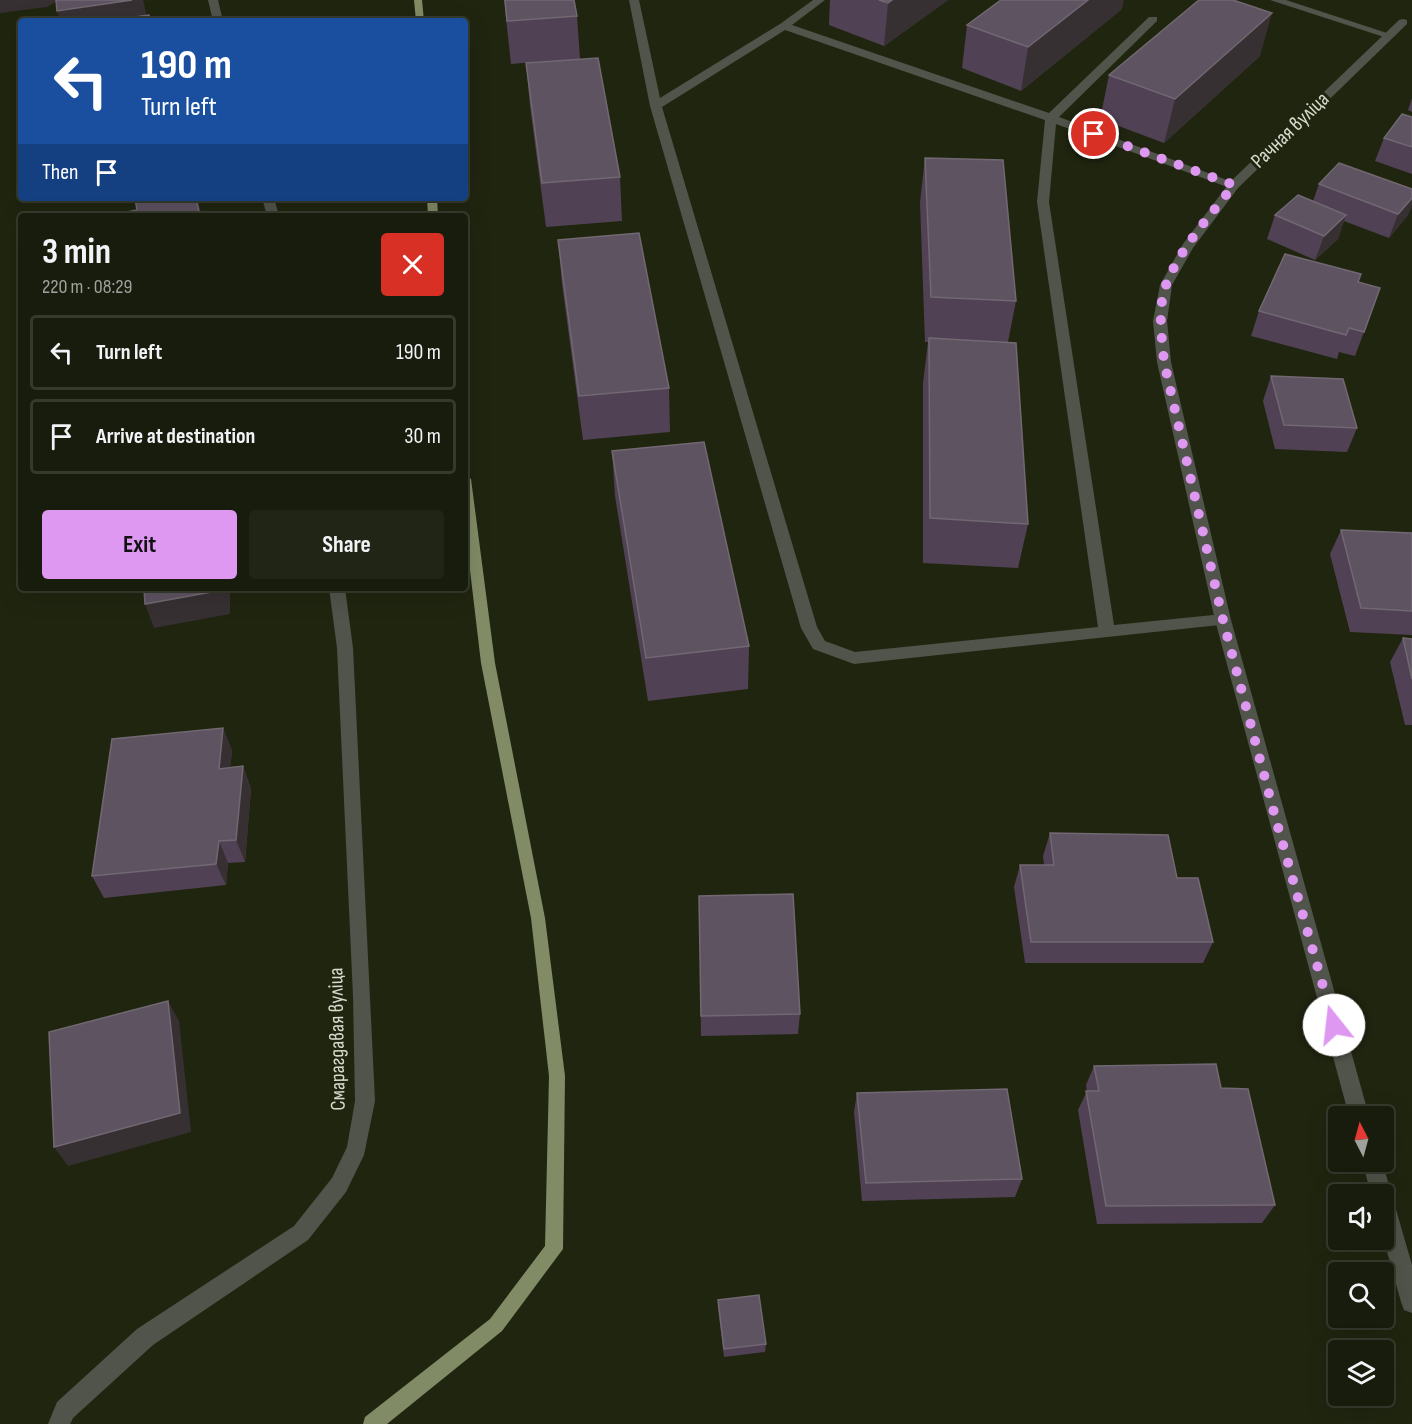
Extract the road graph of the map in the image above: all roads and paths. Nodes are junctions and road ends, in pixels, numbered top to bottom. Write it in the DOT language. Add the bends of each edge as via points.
graph roads {
  1 [pos="213,0"];
  2 [pos="634,0"];
  3 [pos="820,0"];
  4 [pos="1275,0"];
  5 [pos="217,18"];
  6 [pos="1153,19"];
  7 [pos="1403,22"];
  8 [pos="784,26"];
  9 [pos="1388,35"];
  10 [pos="657,106"];
  11 [pos="1051,118"];
  12 [pos="1234,185"];
  13 [pos="337,591"];
  14 [pos="1223,620"];
  15 [pos="1107,631"];
  16 [pos="1356,1106"];
  17 [pos="1394,1239"];
  18 [pos="1412,1302"];
  19 [pos="58,1424"];
  1 -- 5 [label="street"];
  2 -- 10 [label="street"];
  3 -- 8 [label="street"];
  4 -- 9 [label="street"];
  6 -- 11 [label="street"];
  7 -- 9 [label="street, Рачная вуліца"];
  8 -- 10 [label="street"];
  8 -- 11 [label="street"];
  9 -- 12 [label="street, Рачная вуліца"];
  10 -- 15 [label="street" via="808,628 819,645 854,658"];
  11 -- 12 [label="street"];
  11 -- 15 [label="street" via="1043,202"];
  12 -- 14 [label="street, Рачная вуліца" via="1187,247 1166,285 1160,321 1164,362"];
  13 -- 19 [label="street, Смарагдавая вуліца" via="345,648 362,996 365,1101 357,1148 339,1185 301,1233 145,1337 65,1410"];
  14 -- 15 [label="street"];
  14 -- 16 [label="street, Рачная вуліца"];
  17 -- 18 [label="street"];
}
